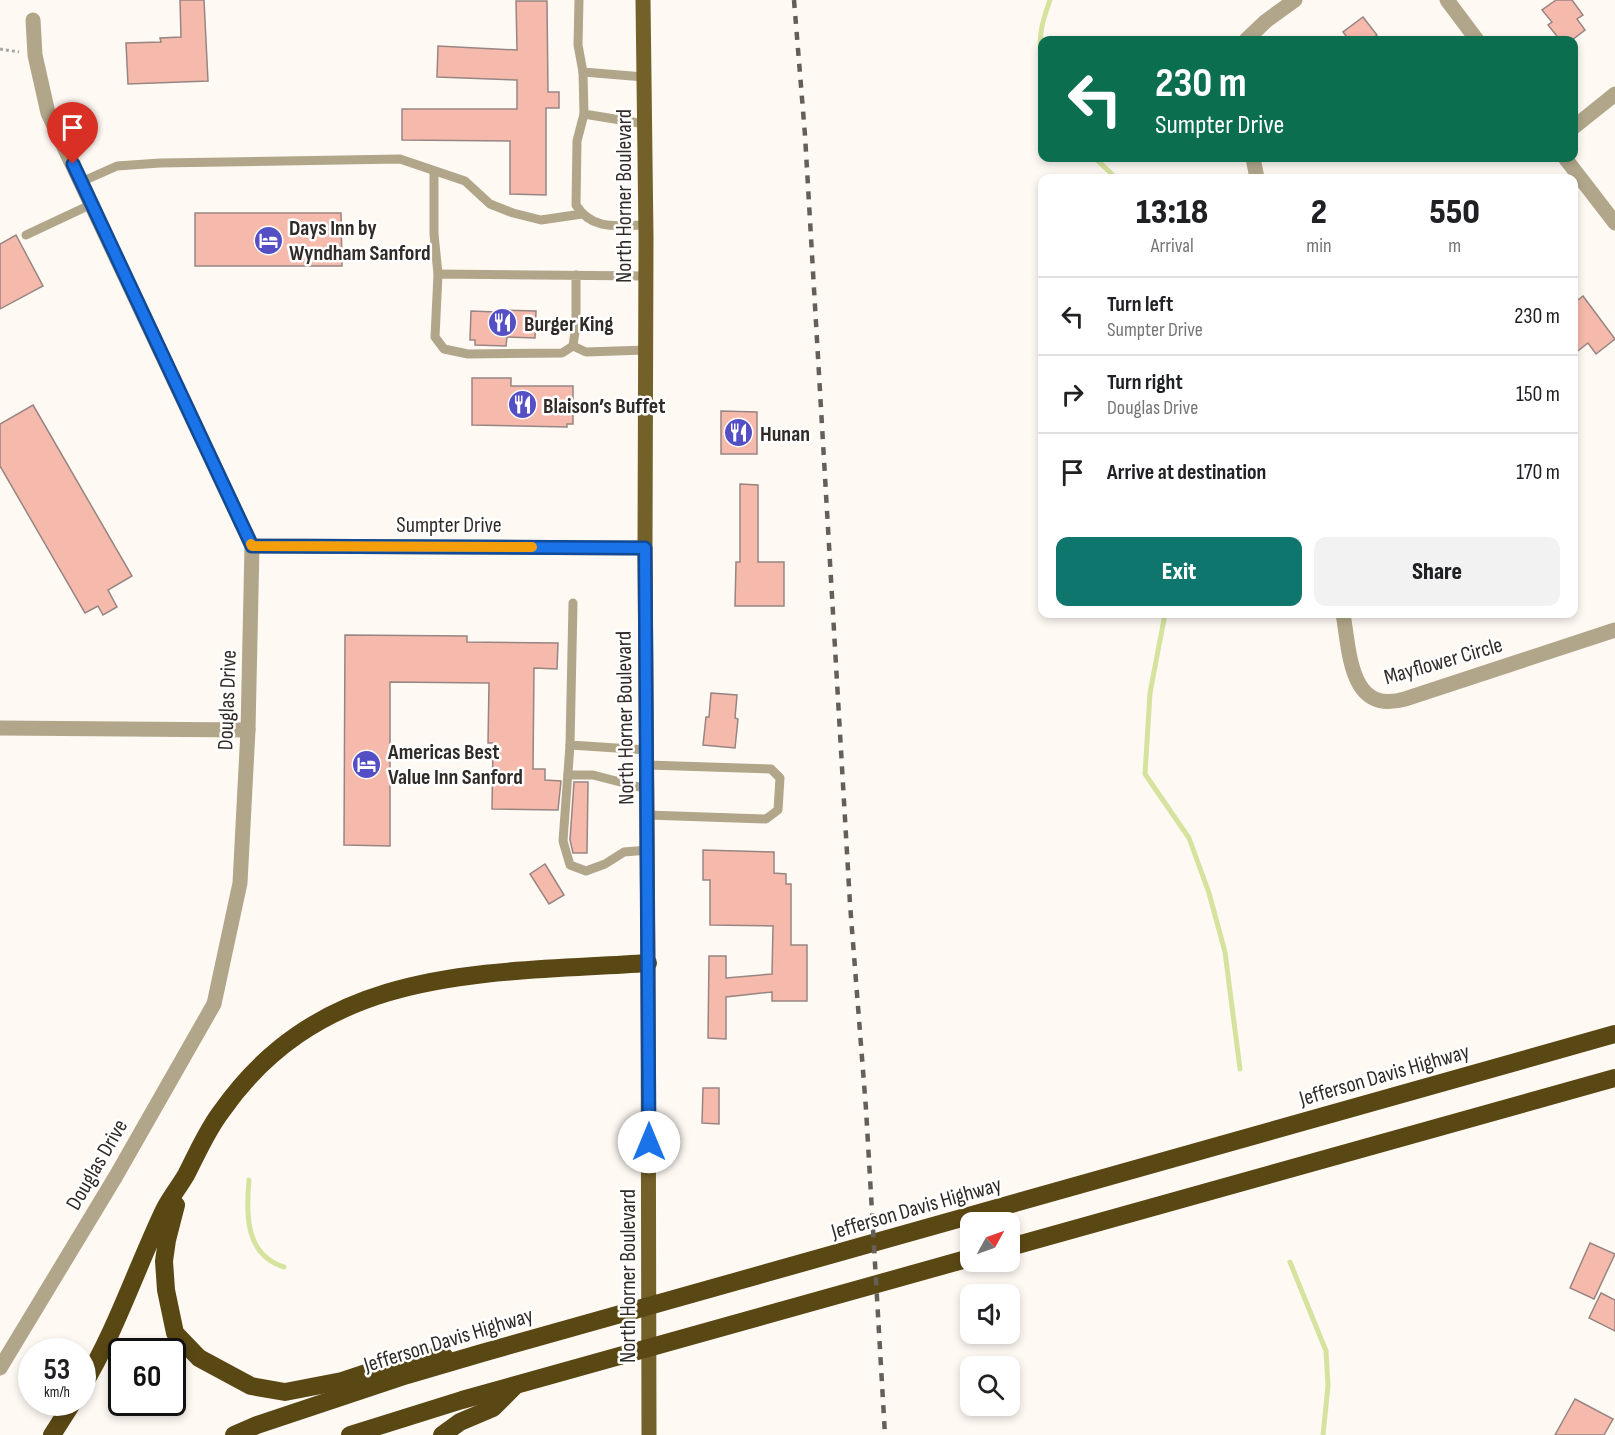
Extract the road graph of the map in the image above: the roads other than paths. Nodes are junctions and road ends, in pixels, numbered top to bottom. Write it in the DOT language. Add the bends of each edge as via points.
graph roads {
  1 [pos="579,0"];
  2 [pos="643,0"];
  3 [pos="1295,0"];
  4 [pos="1447,0"];
  5 [pos="33,20"];
  6 [pos="1250,36"];
  7 [pos="1474,36"];
  8 [pos="583,72"];
  9 [pos="644,77"];
  10 [pos="1615,94"];
  11 [pos="584,114"];
  12 [pos="645,123"];
  13 [pos="1578,124"];
  14 [pos="1568,162"];
  15 [pos="434,171"];
  16 [pos="1577,174"];
  17 [pos="1578,175"];
  18 [pos="81,182"];
  19 [pos="92,204"];
  20 [pos="582,214"];
  21 [pos="1615,223"];
  22 [pos="646,225"];
  23 [pos="26,235"];
  24 [pos="438,274"];
  25 [pos="576,275"];
  26 [pos="646,276"];
  27 [pos="573,346"];
  28 [pos="646,350"];
  29 [pos="252,546"];
  30 [pos="645,548"];
  31 [pos="573,603"];
  32 [pos="1344,618"];
  33 [pos="1615,630"];
  34 [pos="0,728"];
  35 [pos="248,730"];
  36 [pos="570,745"];
  37 [pos="647,757"];
  38 [pos="568,775"];
  39 [pos="647,789"];
  40 [pos="647,814"];
  41 [pos="648,850"];
  42 [pos="648,963"];
  43 [pos="1615,1034"];
  44 [pos="1615,1078"];
  45 [pos="185,1177"];
  46 [pos="1020,1244"];
  47 [pos="960,1261"];
  48 [pos="482,1353"];
  49 [pos="96,1364"];
  50 [pos="0,1368"];
  51 [pos="516,1385"];
  52 [pos="65,1416"];
  53 [pos="52,1435"];
  54 [pos="234,1435"];
  55 [pos="350,1435"];
  56 [pos="441,1435"];
  57 [pos="649,1435"];
  1 -- 8 [label="lane" via="578,45"];
  2 -- 9 [label="main road, North Horner Boulevard"];
  3 -- 6 [label="street"];
  4 -- 7 [label="street"];
  5 -- 18 [label="street, Douglas Drive" via="35,55 48,112"];
  8 -- 9 [label="lane"];
  8 -- 11 [label="lane"];
  9 -- 12 [label="main road, North Horner Boulevard"];
  10 -- 13 [label="street"];
  11 -- 12 [label="lane"];
  11 -- 20 [label="lane" via="577,141 576,205"];
  12 -- 22 [label="main road, North Horner Boulevard"];
  14 -- 16 [label="street"];
  15 -- 18 [label="lane" via="400,159 194,161 117,166"];
  15 -- 20 [label="lane" via="465,180 490,204 513,213 541,220"];
  15 -- 24 [label="lane"];
  17 -- 21 [label="street"];
  18 -- 19 [label="street, Douglas Drive"];
  19 -- 23 [label="lane"];
  19 -- 29 [label="street, Douglas Drive"];
  20 -- 22 [label="lane" via="600,225"];
  22 -- 26 [label="main road, North Horner Boulevard"];
  24 -- 25 [label="lane"];
  24 -- 27 [label="lane" via="435,337 444,349 468,354 562,353"];
  25 -- 26 [label="lane"];
  25 -- 27 [label="lane"];
  26 -- 28 [label="main road, North Horner Boulevard"];
  27 -- 28 [label="lane" via="586,352"];
  28 -- 30 [label="main road, North Horner Boulevard"];
  29 -- 30 [label="street, Sumpter Drive"];
  29 -- 35 [label="street, Douglas Drive"];
  30 -- 37 [label="main road, North Horner Boulevard"];
  31 -- 36 [label="lane"];
  32 -- 33 [label="street, Mayflower Circle" via="1356,678 1367,695 1393,703"];
  34 -- 35 [label="street"];
  35 -- 50 [label="street, Douglas Drive" via="240,883 214,1004"];
  36 -- 37 [label="lane"];
  36 -- 38 [label="lane"];
  37 -- 39 [label="main road, North Horner Boulevard"];
  37 -- 40 [label="lane" via="771,769 780,778 778,810 766,819"];
  38 -- 39 [label="lane" via="593,775"];
  38 -- 41 [label="lane" via="563,842 570,865 586,872 624,852"];
  39 -- 40 [label="main road, North Horner Boulevard"];
  40 -- 41 [label="main road, North Horner Boulevard"];
  41 -- 42 [label="main road, North Horner Boulevard"];
  42 -- 45 [label="highway" via="456,976 398,988 345,1007 298,1034 242,1084 201,1143"];
  42 -- 57 [label="main road, North Horner Boulevard"];
  43 -- 48 [label="highway, Jefferson Davis Highway"];
  44 -- 46 [label="highway"];
  45 -- 48 [label="highway" via="167,1240 166,1290 175,1333 199,1358 251,1386 285,1392 342,1382 405,1359"];
  45 -- 49 [label="highway" via="165,1208"];
  47 -- 51 [label="highway"];
  48 -- 54 [label="highway, Jefferson Davis Highway"];
  51 -- 55 [label="highway"];
  51 -- 56 [label="highway" via="493,1408"];
  52 -- 53 [label="highway"];
}
